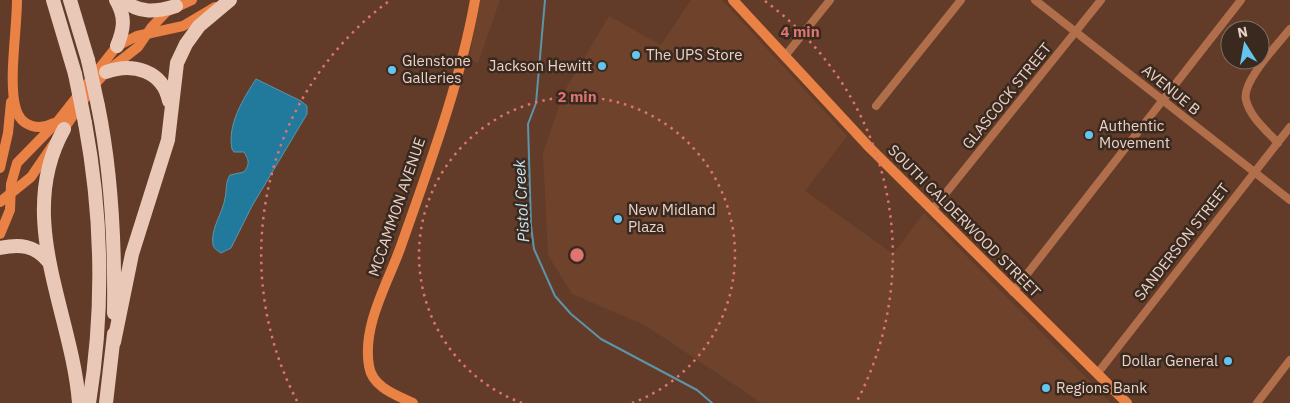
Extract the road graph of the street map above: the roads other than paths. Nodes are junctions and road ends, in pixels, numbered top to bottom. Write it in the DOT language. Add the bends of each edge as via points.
graph roads {
  1 [pos="17,0"];
  2 [pos="53,0"];
  3 [pos="70,0"];
  4 [pos="116,0"];
  5 [pos="123,0"];
  6 [pos="192,0"];
  7 [pos="230,0"];
  8 [pos="475,0"];
  9 [pos="733,0"];
  10 [pos="830,0"];
  11 [pos="961,0"];
  12 [pos="1035,0"];
  13 [pos="1101,0"];
  14 [pos="1241,0"];
  15 [pos="176,6"];
  16 [pos="1290,29"];
  17 [pos="1077,31"];
  18 [pos="148,33"];
  19 [pos="117,46"];
  20 [pos="785,56"];
  21 [pos="106,72"];
  22 [pos="13,88"];
  23 [pos="1162,101"];
  24 [pos="876,106"];
  25 [pos="170,120"];
  26 [pos="60,125"];
  27 [pos="1290,127"];
  28 [pos="1278,143"];
  29 [pos="0,168"];
  30 [pos="1254,173"];
  31 [pos="10,194"];
  32 [pos="1290,200"];
  33 [pos="0,202"];
  34 [pos="933,208"];
  35 [pos="0,234"];
  36 [pos="0,248"];
  37 [pos="48,261"];
  38 [pos="1013,292"];
  39 [pos="114,342"];
  40 [pos="1290,360"];
  41 [pos="1097,374"];
  42 [pos="79,403"];
  43 [pos="89,403"];
  44 [pos="106,403"];
  45 [pos="413,403"];
  46 [pos="1126,403"];
  47 [pos="1257,403"];
  1 -- 22 [label="main road"];
  2 -- 43 [label="highway, bridge" via="75,74 95,196 97,344"];
  3 -- 39 [label="highway, bridge" via="88,60 106,150 113,224"];
  4 -- 19 [label="highway" via="124,17"];
  5 -- 15 [label="highway" via="145,11"];
  6 -- 15 [label="main road"];
  7 -- 18 [label="main road" via="183,26"];
  7 -- 25 [label="highway" via="198,26 181,53 174,74"];
  8 -- 45 [label="main road, MCCAMMON AVENUE" via="460,65 400,249 378,304 368,351 369,368 379,384"];
  9 -- 20 [label="main road, SOUTH CALDERWOOD STREET"];
  10 -- 20 [label="street"];
  11 -- 24 [label="street"];
  12 -- 17 [label="street, AVENUE B"];
  13 -- 17 [label="street, GLASCOCK STREET"];
  14 -- 23 [label="street"];
  15 -- 18 [label="main road"];
  16 -- 28 [label="street" via="1248,83 1245,98 1252,115"];
  17 -- 23 [label="street, AVENUE B"];
  17 -- 34 [label="street, GLASCOCK STREET"];
  18 -- 19 [label="main road"];
  18 -- 21 [label="main road" via="138,47"];
  19 -- 26 [label="main road"];
  20 -- 34 [label="main road, SOUTH CALDERWOOD STREET" via="870,148"];
  21 -- 25 [label="highway" via="131,68 152,74 165,90"];
  21 -- 26 [label="main road"];
  22 -- 26 [label="main road" via="16,110 26,123 42,127"];
  22 -- 29 [label="main road"];
  23 -- 30 [label="street, AVENUE B"];
  23 -- 38 [label="street"];
  25 -- 39 [label="highway" via="163,159 132,254"];
  26 -- 31 [label="main road" via="31,177"];
  26 -- 31 [label="main road" via="17,163"];
  26 -- 37 [label="highway" via="45,192 44,227"];
  27 -- 28 [label="street, SANDERSON STREET"];
  28 -- 30 [label="street, SANDERSON STREET"];
  30 -- 32 [label="street, AVENUE B"];
  30 -- 41 [label="street, SANDERSON STREET"];
  31 -- 33 [label="main road"];
  31 -- 35 [label="main road" via="8,217"];
  34 -- 38 [label="main road, SOUTH CALDERWOOD STREET"];
  36 -- 37 [label="highway" via="31,247"];
  37 -- 42 [label="highway" via="76,368"];
  38 -- 41 [label="main road, SOUTH CALDERWOOD STREET"];
  39 -- 44 [label="highway"];
  40 -- 47 [label="street"];
  41 -- 46 [label="main road, SOUTH CALDERWOOD STREET"];
}
